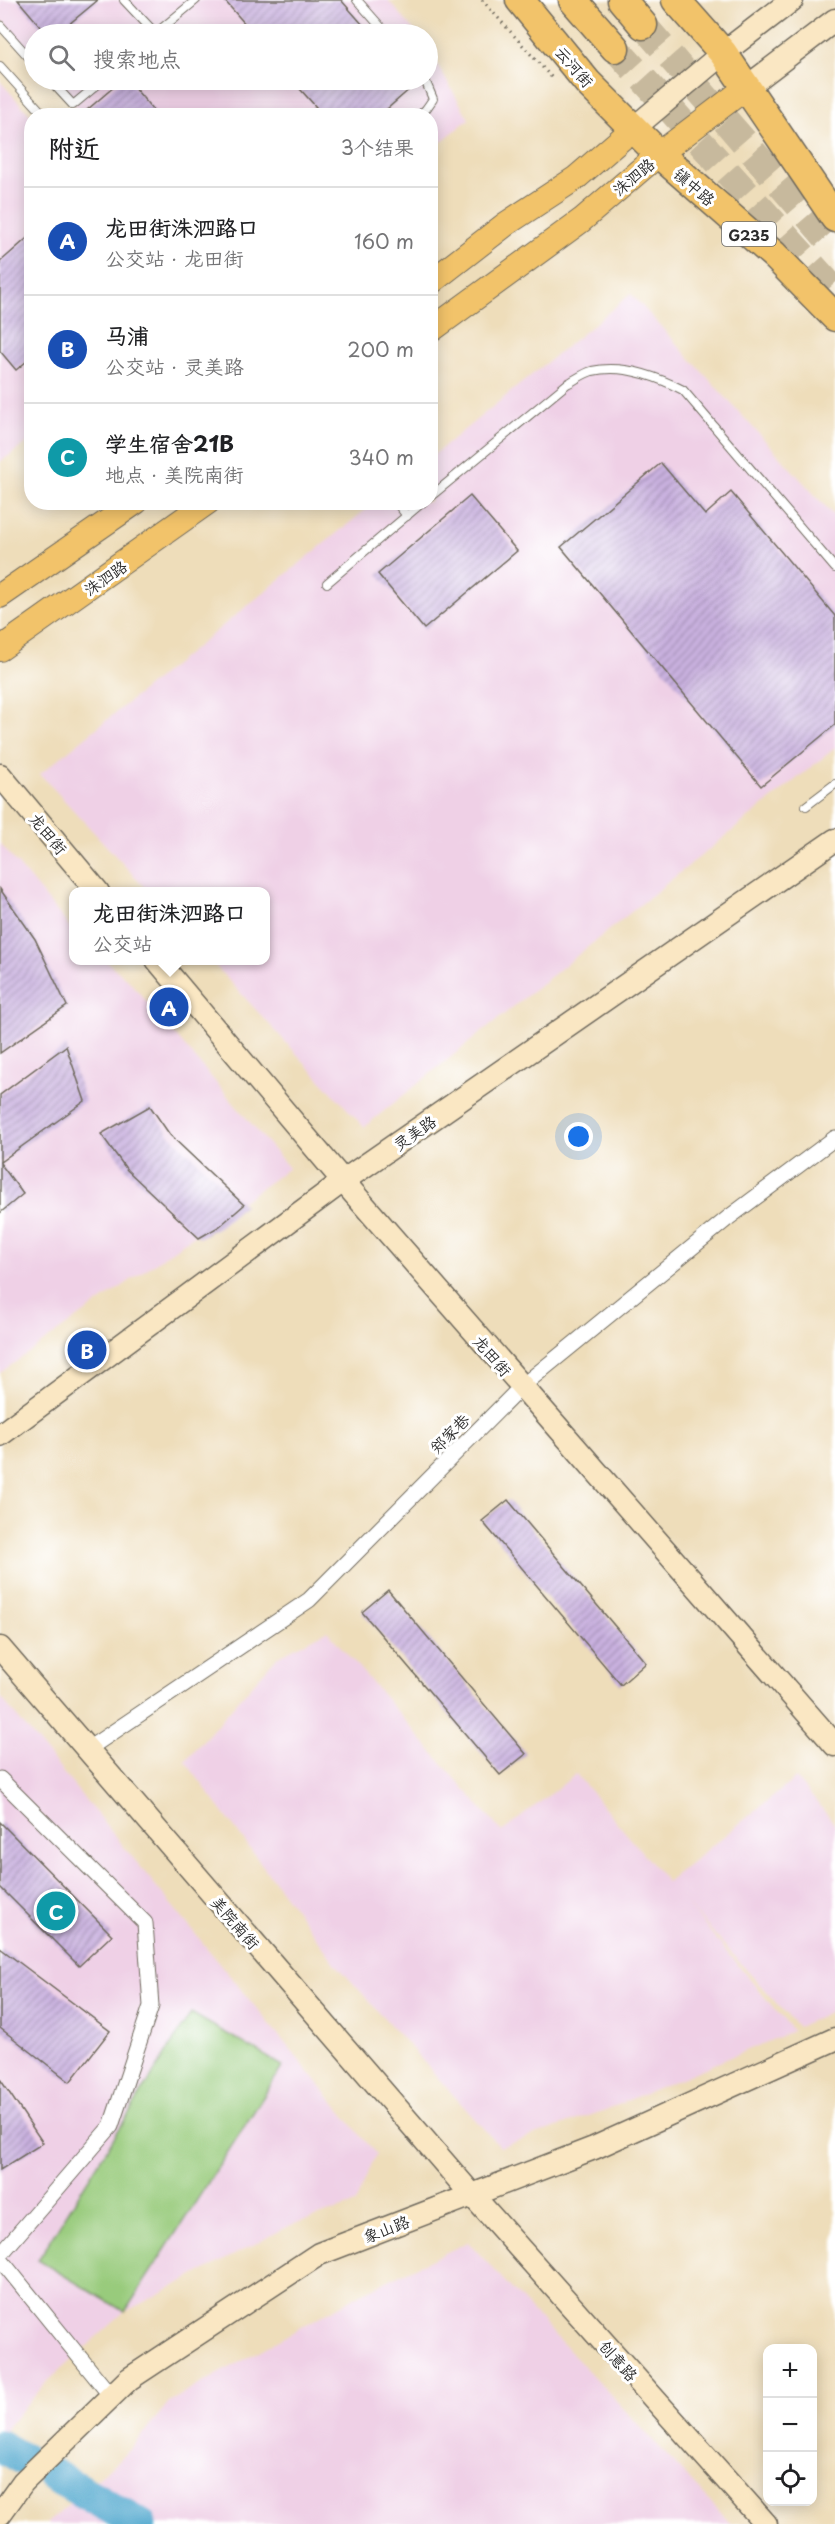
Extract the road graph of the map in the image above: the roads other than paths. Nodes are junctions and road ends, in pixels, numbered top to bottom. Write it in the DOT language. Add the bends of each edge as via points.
graph roads {
  1 [pos="124,0"];
  2 [pos="196,0"];
  3 [pos="357,0"];
  4 [pos="520,0"];
  5 [pos="573,0"];
  6 [pos="622,0"];
  7 [pos="676,0"];
  8 [pos="792,0"];
  9 [pos="835,20"];
  10 [pos="147,24"];
  11 [pos="168,24"];
  12 [pos="378,24"];
  13 [pos="0,25"];
  14 [pos="643,25"];
  15 [pos="615,48"];
  16 [pos="24,52"];
  17 [pos="723,53"];
  18 [pos="0,66"];
  19 [pos="747,87"];
  20 [pos="60,90"];
  21 [pos="91,90"];
  22 [pos="429,90"];
  23 [pos="38,108"];
  24 [pos="427,108"];
  25 [pos="634,128"];
  26 [pos="659,154"];
  27 [pos="835,218"];
  28 [pos="438,277"];
  29 [pos="835,317"];
  30 [pos="438,325"];
  31 [pos="438,490"];
  32 [pos="124,510"];
  33 [pos="197,510"];
  34 [pos="402,510"];
  35 [pos="414,510"];
  36 [pos="407,516"];
  37 [pos="835,568"];
  38 [pos="327,583"];
  39 [pos="0,596"];
  40 [pos="0,649"];
  41 [pos="0,775"];
  42 [pos="835,784"];
  43 [pos="806,806"];
  44 [pos="835,840"];
  45 [pos="96,887"];
  46 [pos="161,965"];
  47 [pos="835,1138"];
  48 [pos="343,1181"];
  49 [pos="521,1387"];
  50 [pos="0,1435"];
  51 [pos="0,1649"];
  52 [pos="835,1745"];
  53 [pos="88,1749"];
  54 [pos="0,1779"];
  55 [pos="835,2039"];
  56 [pos="472,2195"];
  57 [pos="0,2257"];
  58 [pos="111,2397"];
  59 [pos="0,2516"];
  60 [pos="5,2524"];
  61 [pos="766,2524"];
  1 -- 10 [label="lane"];
  2 -- 11 [label="lane"];
  3 -- 12 [label="lane"];
  4 -- 25 [label="highway, 云河街 / G235" via="588,83"];
  5 -- 15 [label="highway"];
  6 -- 14 [label="highway"];
  7 -- 17 [label="highway"];
  8 -- 17 [label="street"];
  9 -- 19 [label="street, 洙泗路"];
  13 -- 16 [label="lane"];
  17 -- 19 [label="highway"];
  17 -- 25 [label="street"];
  18 -- 23 [label="lane"];
  19 -- 26 [label="main road, 洙泗路"];
  19 -- 27 [label="highway"];
  20 -- 21 [label="lane" via="74,105"];
  22 -- 24 [label="lane" via="433,99"];
  25 -- 26 [label="highway, G235"];
  25 -- 28 [label="main road" via="576,178"];
  26 -- 29 [label="highway, 镇中路 / G235" via="774,255"];
  26 -- 30 [label="main road, 洙泗路" via="582,220"];
  31 -- 37 [label="lane" via="567,384 591,371 640,372 683,390"];
  32 -- 39 [label="main road"];
  33 -- 40 [label="main road, 洙泗路"];
  34 -- 36 [label="lane"];
  35 -- 36 [label="lane"];
  36 -- 38 [label="lane"];
  41 -- 45 [label="street, 龙田街"];
  42 -- 43 [label="lane"];
  44 -- 48 [label="street, 灵美路"];
  46 -- 48 [label="street, 龙田街"];
  47 -- 49 [label="street, 郑家巷" via="728,1218"];
  48 -- 49 [label="street, 龙田街"];
  48 -- 50 [label="street, 灵美路"];
  49 -- 52 [label="street, 龙田街"];
  49 -- 53 [label="street, 郑家巷" via="309,1600"];
  51 -- 53 [label="street, 美院南街"];
  53 -- 56 [label="street, 美院南街"];
  54 -- 57 [label="street" via="145,1923 150,2006 111,2126"];
  55 -- 56 [label="street, 象山路" via="594,2148"];
  56 -- 58 [label="street, 象山路" via="319,2254 129,2379"];
  56 -- 61 [label="street, 创意路"];
  57 -- 58 [label="street"];
  58 -- 59 [label="street, 象山路" via="23,2482"];
  59 -- 60 [label="street"];
}
